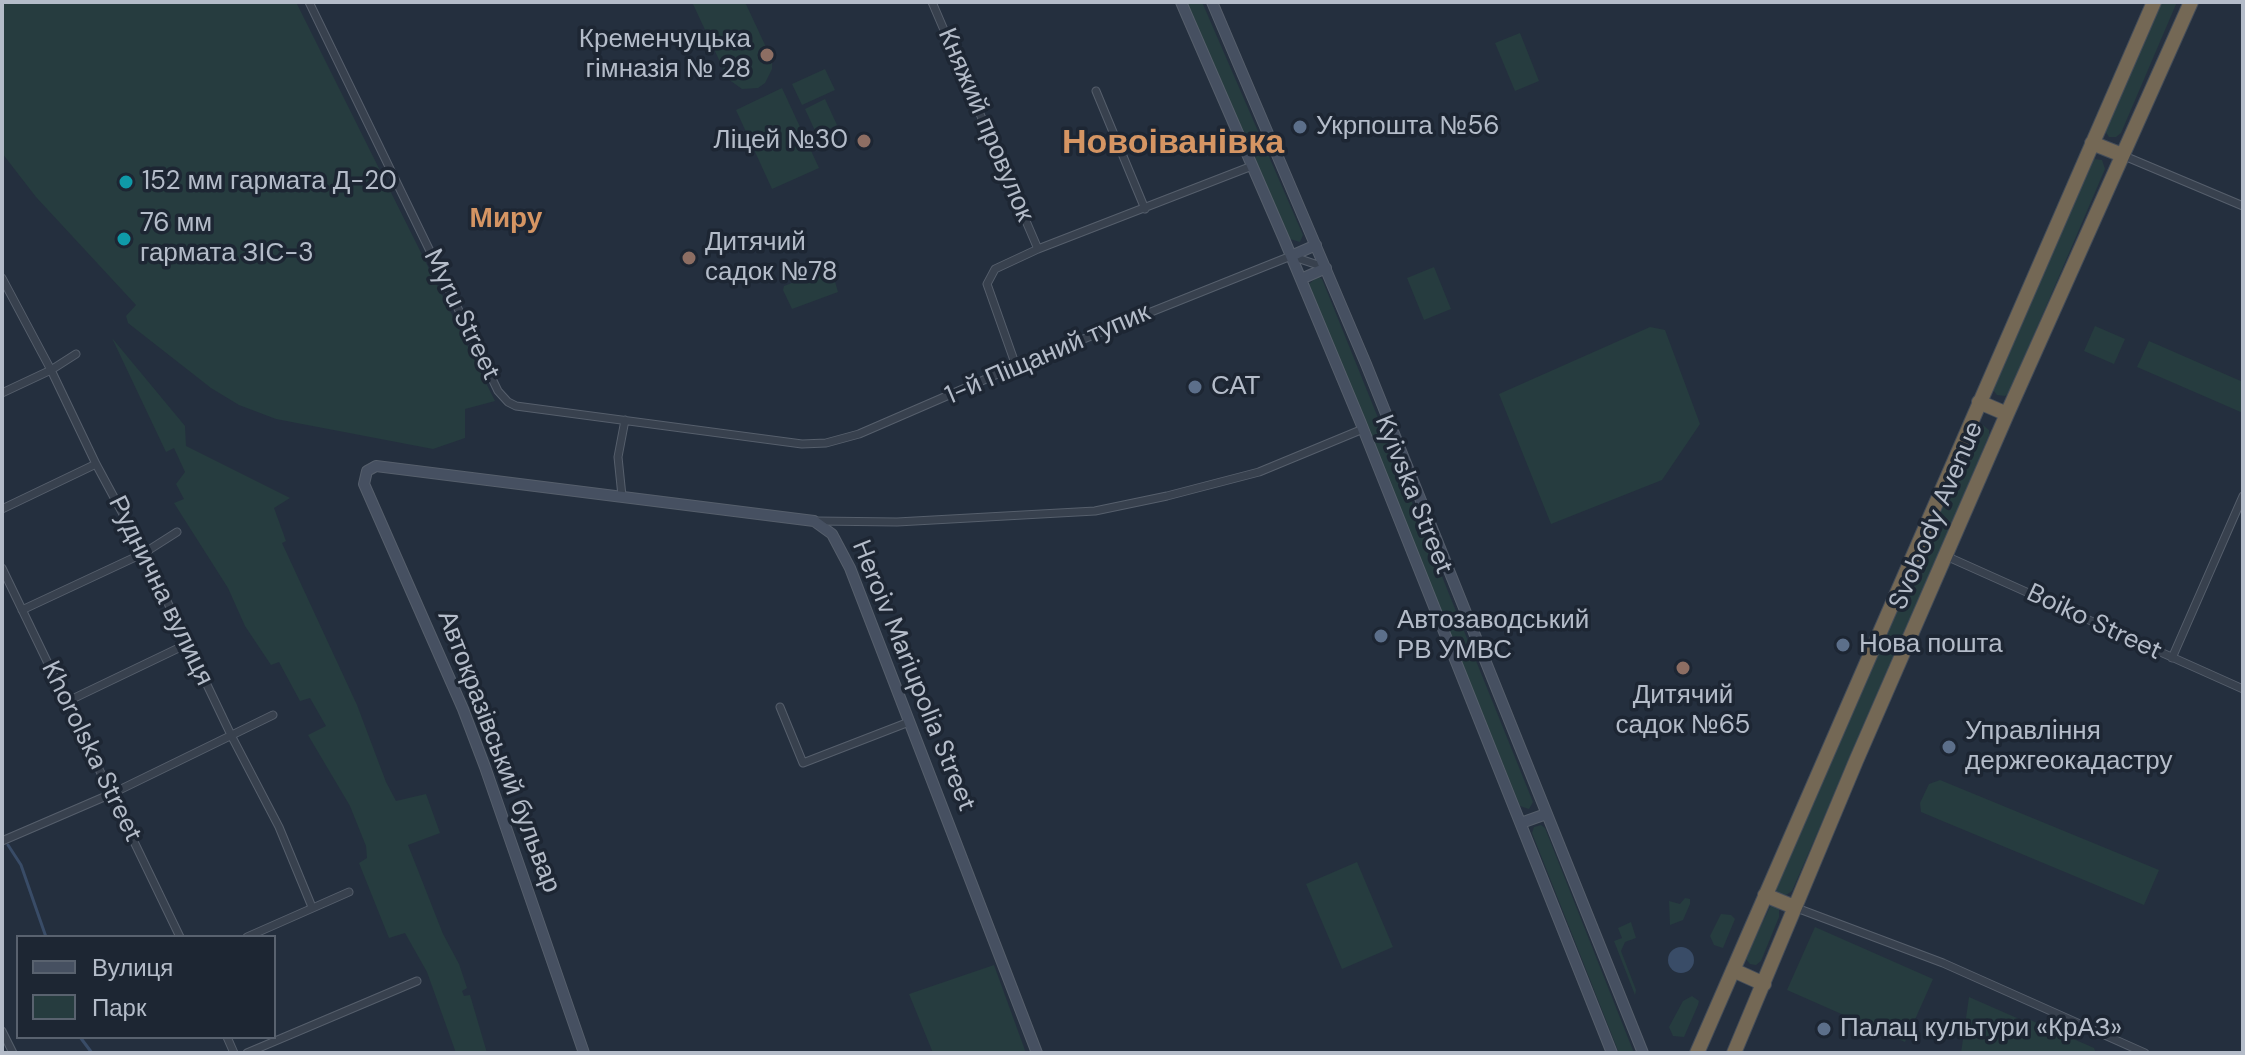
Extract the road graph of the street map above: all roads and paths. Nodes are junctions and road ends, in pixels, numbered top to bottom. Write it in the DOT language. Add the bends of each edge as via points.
graph roads {
  1 [pos="309,2"];
  2 [pos="932,2"];
  3 [pos="1181,2"];
  4 [pos="1212,2"];
  5 [pos="2154,2"];
  6 [pos="2191,2"];
  7 [pos="1096,91"];
  8 [pos="2092,143"];
  9 [pos="2122,155"];
  10 [pos="1252,166"];
  11 [pos="2243,206"];
  12 [pos="1145,209"];
  13 [pos="1316,245"];
  14 [pos="1038,249"];
  15 [pos="1291,256"];
  16 [pos="1326,268"];
  17 [pos="1301,279"];
  18 [pos="3,282"];
  19 [pos="76,354"];
  20 [pos="1016,366"];
  21 [pos="51,370"];
  22 [pos="2,393"];
  23 [pos="1979,402"];
  24 [pos="2007,414"];
  25 [pos="625,420"];
  26 [pos="1363,429"];
  27 [pos="802,444"];
  28 [pos="96,464"];
  29 [pos="622,496"];
  30 [pos="2243,496"];
  31 [pos="2,509"];
  32 [pos="814,521"];
  33 [pos="177,532"];
  34 [pos="144,553"];
  35 [pos="1946,556"];
  36 [pos="2,568"];
  37 [pos="22,610"];
  38 [pos="187,644"];
  39 [pos="2172,658"];
  40 [pos="2243,689"];
  41 [pos="66,702"];
  42 [pos="780,707"];
  43 [pos="273,715"];
  44 [pos="909,722"];
  45 [pos="232,737"];
  46 [pos="111,794"];
  47 [pos="1546,814"];
  48 [pos="1521,823"];
  49 [pos="2,841"];
  50 [pos="349,892"];
  51 [pos="1765,895"];
  52 [pos="312,907"];
  53 [pos="1794,907"];
  54 [pos="179,935"];
  55 [pos="251,935"];
  56 [pos="1733,970"];
  57 [pos="417,981"];
  58 [pos="1764,984"];
  59 [pos="2,1031"];
  60 [pos="8,1049"];
  61 [pos="1702,1051"];
  62 [pos="247,1053"];
  63 [pos="584,1053"];
  64 [pos="1037,1053"];
  65 [pos="1612,1053"];
  66 [pos="1643,1053"];
  67 [pos="1734,1053"];
  68 [pos="2145,1053"];
  1 -- 25 [label="street, Myru Street" via="498,391 516,406"];
  2 -- 14 [label="street, Княжий провулок"];
  3 -- 10 [label="main road, Kyivska Street"];
  4 -- 13 [label="main road, Kyivska Street"];
  5 -- 8 [label="highway, Svobody Avenue"];
  6 -- 9 [label="highway, Svobody Avenue"];
  7 -- 12 [label="street"];
  8 -- 9 [label="highway"];
  8 -- 23 [label="highway, Svobody Avenue"];
  9 -- 11 [label="street"];
  9 -- 24 [label="highway, Svobody Avenue"];
  10 -- 12 [label="street"];
  10 -- 15 [label="main road, Kyivska Street"];
  12 -- 14 [label="street"];
  13 -- 15 [label="main road"];
  13 -- 16 [label="main road, Kyivska Street"];
  14 -- 20 [label="street" via="995,269 987,284"];
  15 -- 16 [label="street"];
  15 -- 17 [label="main road, Kyivska Street"];
  15 -- 20 [label="street, 1-й Піщаний тупик"];
  16 -- 17 [label="main road"];
  16 -- 47 [label="main road, Kyivska Street"];
  17 -- 26 [label="main road, Kyivska Street"];
  18 -- 21 [label="street, Руднична вулиця"];
  19 -- 21 [label="street"];
  20 -- 27 [label="street, 1-й Піщаний тупик" via="859,434"];
  21 -- 22 [label="street"];
  21 -- 28 [label="street, Руднична вулиця"];
  23 -- 24 [label="highway"];
  23 -- 51 [label="highway, Svobody Avenue"];
  24 -- 35 [label="highway, Svobody Avenue"];
  25 -- 27 [label="street, Myru Street"];
  25 -- 29 [label="street" via="618,457"];
  26 -- 32 [label="street" via="1259,472 1095,511"];
  26 -- 48 [label="main road, Kyivska Street"];
  28 -- 31 [label="street"];
  28 -- 34 [label="street, Руднична вулиця"];
  29 -- 32 [label="main road"];
  29 -- 63 [label="main road, Автокразівський бульвар" via="385,465 367,471 364,484 463,709"];
  30 -- 39 [label="street"];
  32 -- 44 [label="main road, Heroiv Mariupolia Street" via="841,547"];
  33 -- 34 [label="street"];
  34 -- 37 [label="street"];
  34 -- 38 [label="street, Руднична вулиця"];
  35 -- 39 [label="street, Boiko Street"];
  35 -- 53 [label="highway, Svobody Avenue"];
  36 -- 37 [label="street, Khorolska Street"];
  37 -- 41 [label="street, Khorolska Street"];
  38 -- 41 [label="street"];
  38 -- 45 [label="street, Руднична вулиця"];
  39 -- 40 [label="street, Boiko Street"];
  41 -- 46 [label="street, Khorolska Street"];
  42 -- 44 [label="street" via="803,763"];
  43 -- 45 [label="street"];
  44 -- 64 [label="main road, Heroiv Mariupolia Street"];
  45 -- 46 [label="street"];
  45 -- 52 [label="street, Руднична вулиця" via="279,827"];
  46 -- 49 [label="street"];
  46 -- 54 [label="street, Khorolska Street"];
  47 -- 48 [label="main road"];
  47 -- 66 [label="main road, Kyivska Street"];
  48 -- 65 [label="main road, Kyivska Street"];
  50 -- 52 [label="street"];
  51 -- 53 [label="highway"];
  51 -- 56 [label="highway, Svobody Avenue"];
  52 -- 55 [label="street"];
  53 -- 58 [label="highway, Svobody Avenue"];
  53 -- 68 [label="street" via="1943,963"];
  56 -- 58 [label="highway"];
  56 -- 61 [label="highway, Svobody Avenue"];
  57 -- 62 [label="street"];
  58 -- 67 [label="highway, Svobody Avenue"];
  59 -- 60 [label="street"];
}
